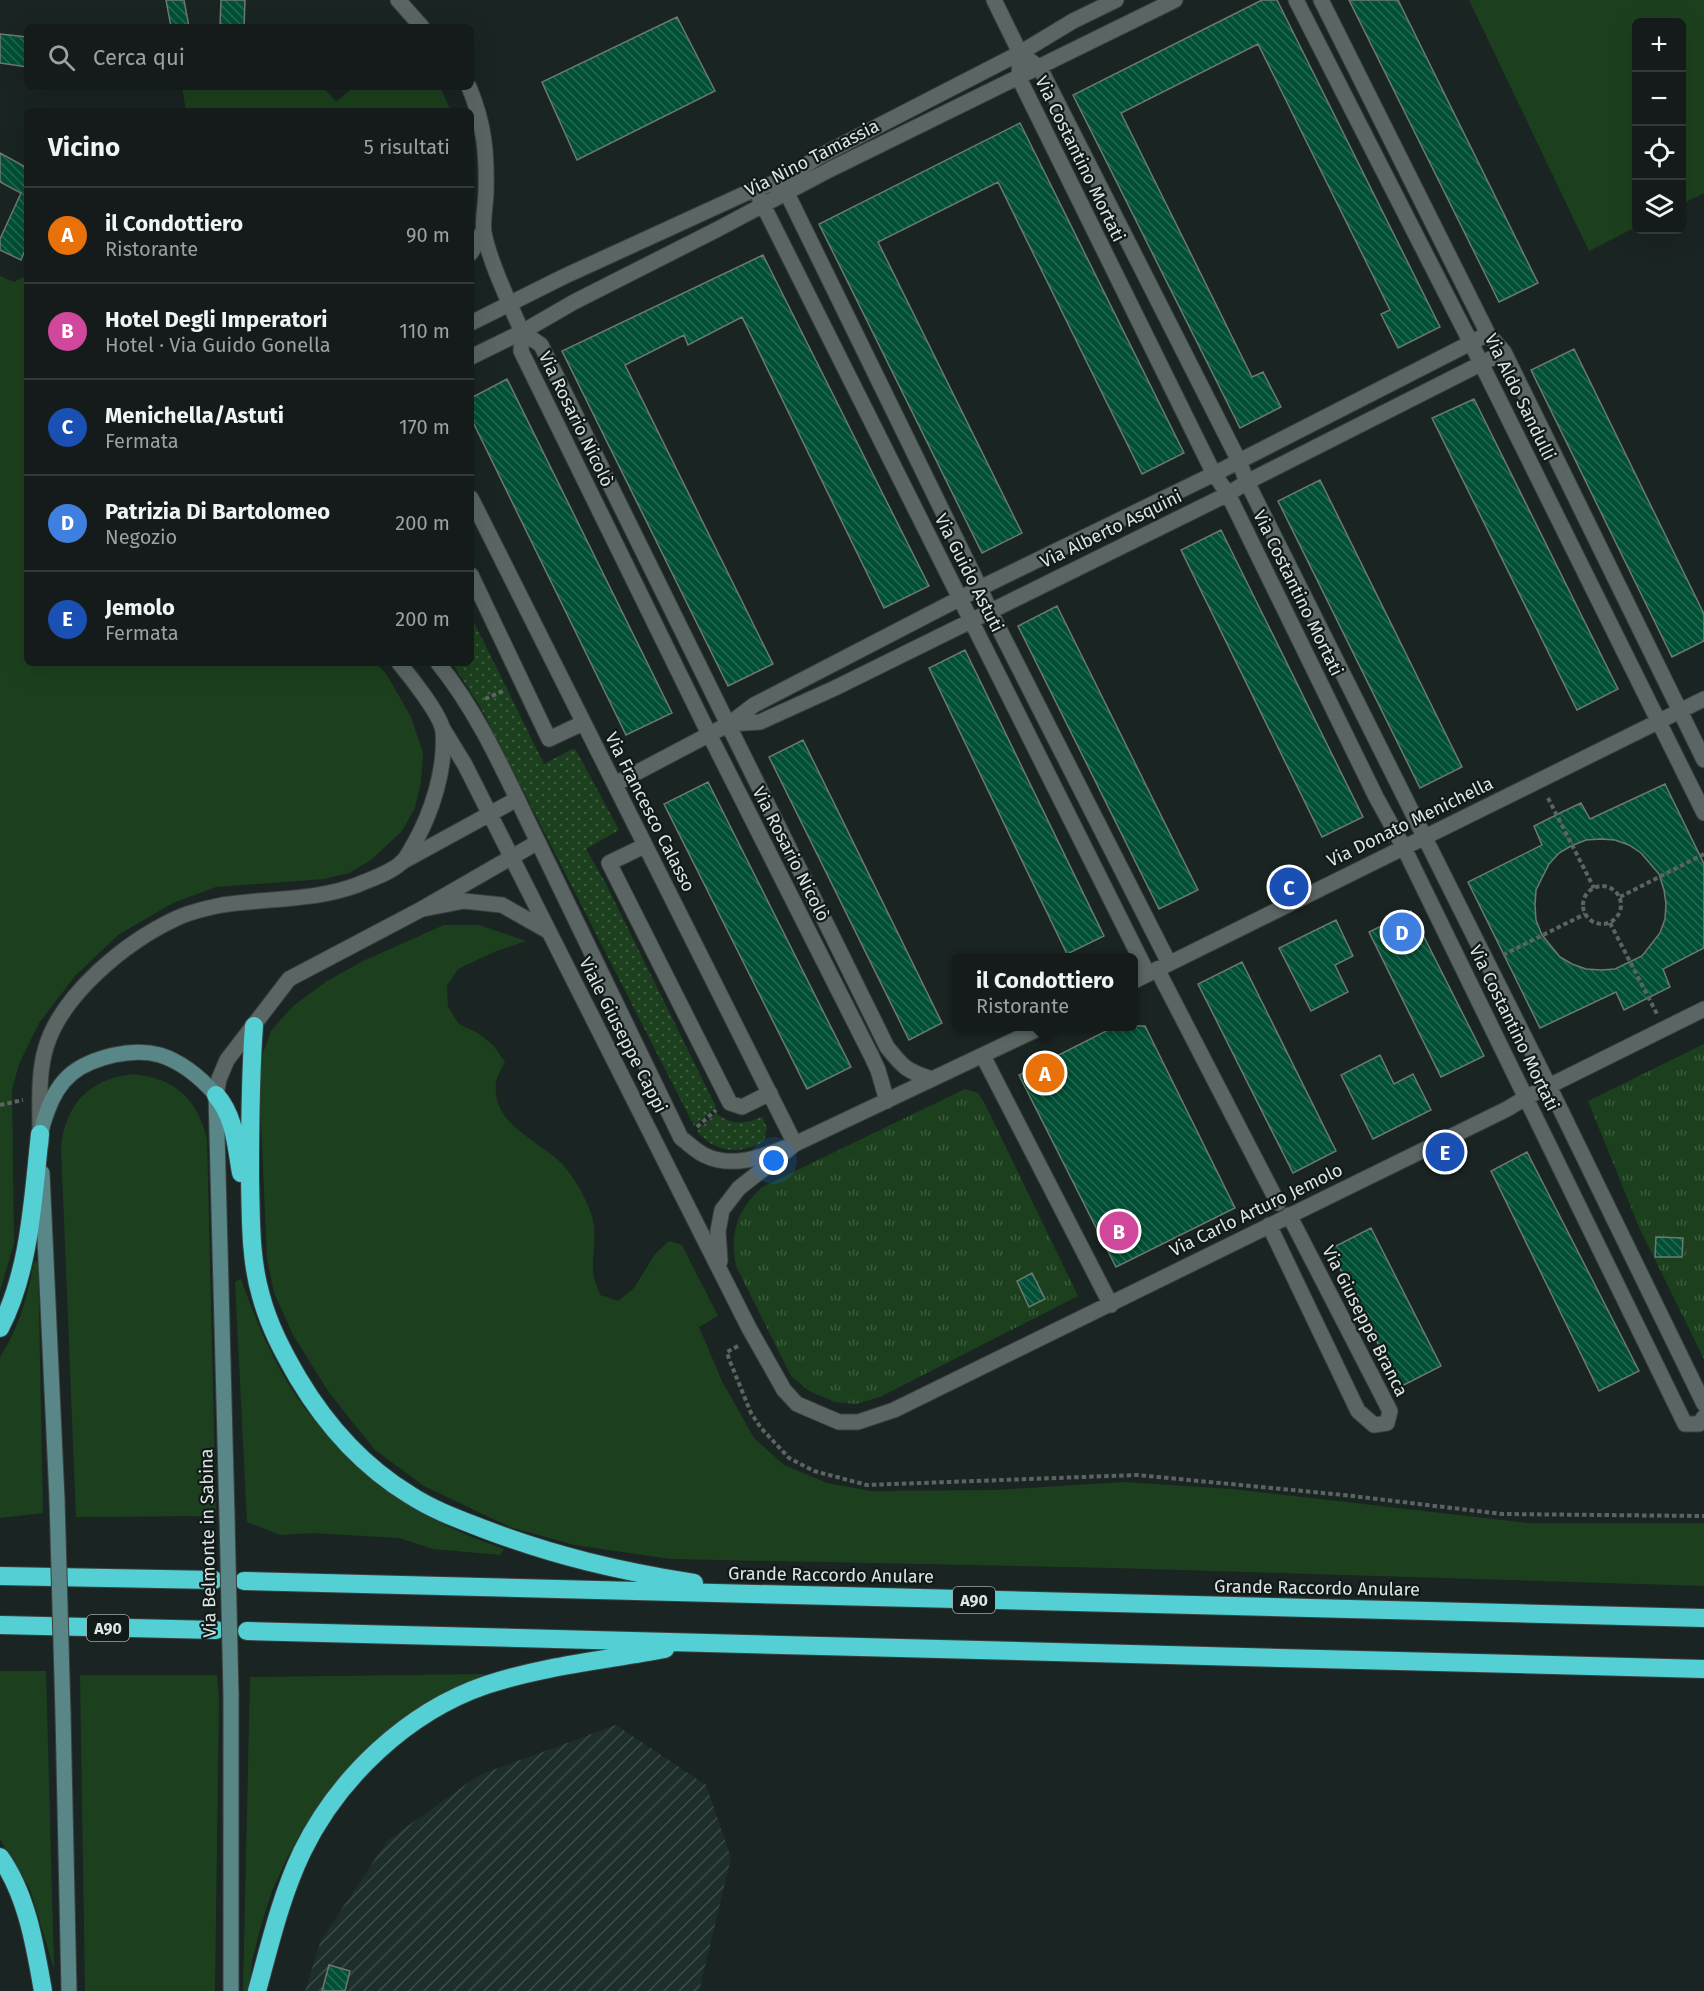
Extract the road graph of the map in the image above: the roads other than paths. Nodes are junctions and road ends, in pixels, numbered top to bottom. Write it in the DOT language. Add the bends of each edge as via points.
graph roads {
  1 [pos="398,0"];
  2 [pos="994,0"];
  3 [pos="1116,0"];
  4 [pos="1174,0"];
  5 [pos="1296,0"];
  6 [pos="1321,0"];
  7 [pos="419,24"];
  8 [pos="1020,53"];
  9 [pos="1040,68"];
  10 [pos="1019,78"];
  11 [pos="470,90"];
  12 [pos="783,187"];
  13 [pos="755,189"];
  14 [pos="763,206"];
  15 [pos="483,231"];
  16 [pos="474,248"];
  17 [pos="510,304"];
  18 [pos="474,322"];
  19 [pos="522,332"];
  20 [pos="1488,334"];
  21 [pos="1471,343"];
  22 [pos="1504,352"];
  23 [pos="474,356"];
  24 [pos="1482,364"];
  25 [pos="1239,461"];
  26 [pos="1214,474"];
  27 [pos="1246,482"];
  28 [pos="1228,494"];
  29 [pos="474,504"];
  30 [pos="474,581"];
  31 [pos="980,588"];
  32 [pos="961,599"];
  33 [pos="990,611"];
  34 [pos="971,620"];
  35 [pos="401,666"];
  36 [pos="440,666"];
  37 [pos="1704,699"];
  38 [pos="1679,711"];
  39 [pos="1658,722"];
  40 [pos="583,723"];
  41 [pos="729,724"];
  42 [pos="443,729"];
  43 [pos="709,734"];
  44 [pos="1704,760"];
  45 [pos="615,784"];
  46 [pos="517,799"];
  47 [pos="1704,813"];
  48 [pos="490,815"];
  49 [pos="1424,836"];
  50 [pos="538,842"];
  51 [pos="644,846"];
  52 [pos="1403,846"];
  53 [pos="510,857"];
  54 [pos="402,862"];
  55 [pos="418,910"];
  56 [pos="548,931"];
  57 [pos="1158,969"];
  58 [pos="1138,979"];
  59 [pos="1704,1009"];
  60 [pos="254,1026"];
  61 [pos="1034,1031"];
  62 [pos="983,1056"];
  63 [pos="932,1079"];
  64 [pos="1549,1086"];
  65 [pos="770,1094"];
  66 [pos="216,1095"];
  67 [pos="1527,1097"];
  68 [pos="886,1101"];
  69 [pos="40,1134"];
  70 [pos="795,1144"];
  71 [pos="1278,1203"];
  72 [pos="1289,1215"];
  73 [pos="251,1222"];
  74 [pos="1269,1225"];
  75 [pos="720,1268"];
  76 [pos="1111,1305"];
  77 [pos="0,1328"];
  78 [pos="1704,1404"];
  79 [pos="819,1415"];
  80 [pos="1704,1417"];
  81 [pos="0,1576"];
  82 [pos="214,1580"];
  83 [pos="244,1581"];
  84 [pos="764,1594"];
  85 [pos="1704,1618"];
  86 [pos="0,1625"];
  87 [pos="216,1630"];
  88 [pos="247,1631"];
  89 [pos="708,1642"];
  90 [pos="1704,1669"];
  91 [pos="0,1857"];
  92 [pos="43,1991"];
  93 [pos="69,1991"];
  94 [pos="231,1991"];
  95 [pos="257,1991"];
  1 -- 7 [label="street"];
  2 -- 8 [label="street"];
  3 -- 8 [label="street, Via Nino Tamassia"];
  4 -- 9 [label="street, Via Nino Tamassia"];
  5 -- 21 [label="street, Via Aldo Sandulli"];
  6 -- 20 [label="street, Via Aldo Sandulli"];
  8 -- 9 [label="street, Via Costantino Mortati"];
  8 -- 10 [label="street, Via Costantino Mortati"];
  8 -- 12 [label="street, Via Nino Tamassia" via="820,156"];
  9 -- 10 [label="street, Via Nino Tamassia"];
  9 -- 25 [label="street, Via Costantino Mortati"];
  10 -- 12 [label="street, Via Nino Tamassia" via="829,170"];
  10 -- 26 [label="street, Via Costantino Mortati"];
  11 -- 15 [label="street" via="485,136"];
  12 -- 13 [label="street, Via Nino Tamassia"];
  12 -- 14 [label="street, Via Nino Tamassia"];
  12 -- 31 [label="street, Via Guido Astuti"];
  13 -- 14 [label="street, Via Guido Astuti"];
  13 -- 17 [label="street, Via Nino Tamassia"];
  14 -- 19 [label="street, Via Nino Tamassia"];
  14 -- 32 [label="street, Via Guido Astuti"];
  15 -- 16 [label="street"];
  15 -- 17 [label="street"];
  17 -- 18 [label="street, Via Nino Tamassia"];
  17 -- 19 [label="street"];
  19 -- 23 [label="street, Via Nino Tamassia"];
  19 -- 41 [label="street, Via Rosario Nicolò" via="541,345"];
  19 -- 43 [label="street, Via Rosario Nicolò" via="521,351"];
  20 -- 21 [label="street, Via Alberto Asquini"];
  20 -- 22 [label="street, Via Aldo Sandulli"];
  21 -- 24 [label="street, Via Aldo Sandulli"];
  21 -- 25 [label="street, Via Alberto Asquini"];
  22 -- 24 [label="street, Via Alberto Asquini"];
  22 -- 38 [label="street, Via Aldo Sandulli"];
  24 -- 27 [label="street, Via Alberto Asquini"];
  24 -- 39 [label="street, Via Aldo Sandulli"];
  25 -- 26 [label="street, Via Alberto Asquini"];
  25 -- 27 [label="street, Via Costantino Mortati"];
  26 -- 28 [label="street, Via Costantino Mortati"];
  26 -- 31 [label="street, Via Alberto Asquini"];
  27 -- 28 [label="street, Via Alberto Asquini"];
  27 -- 49 [label="street, Via Costantino Mortati"];
  28 -- 33 [label="street, Via Alberto Asquini"];
  28 -- 52 [label="street, Via Costantino Mortati"];
  29 -- 40 [label="street, Via Francesco Calasso"];
  30 -- 40 [label="street" via="549,739"];
  31 -- 32 [label="street, Via Alberto Asquini"];
  31 -- 33 [label="street, Via Guido Astuti"];
  32 -- 34 [label="street, Via Guido Astuti"];
  32 -- 41 [label="street, Via Alberto Asquini" via="754,705"];
  33 -- 34 [label="street, Via Alberto Asquini"];
  33 -- 57 [label="street, Via Guido Astuti"];
  34 -- 41 [label="street, Via Alberto Asquini" via="760,722"];
  34 -- 57 [label="street, Via Guido Astuti"];
  35 -- 42 [label="street, Viale Giuseppe Cappi"];
  36 -- 46 [label="street, Viale Giuseppe Cappi" via="491,745"];
  37 -- 38 [label="street, Via Donato Menichella"];
  38 -- 39 [label="street, Via Donato Menichella"];
  38 -- 44 [label="street, Via Aldo Sandulli"];
  39 -- 47 [label="street, Via Aldo Sandulli"];
  39 -- 49 [label="street, Via Donato Menichella"];
  40 -- 45 [label="street, Via Francesco Calasso"];
  41 -- 43 [label="street, Via Alberto Asquini"];
  41 -- 63 [label="street, Via Rosario Nicolò" via="886,1047 911,1073"];
  42 -- 48 [label="street, Viale Giuseppe Cappi"];
  42 -- 54 [label="street" via="440,774 433,802 424,826"];
  43 -- 45 [label="street, Via Alberto Asquini"];
  43 -- 68 [label="street, Via Rosario Nicolò" via="871,1055"];
  45 -- 51 [label="street, Via Francesco Calasso"];
  46 -- 48 [label="street"];
  46 -- 50 [label="street, Viale Giuseppe Cappi"];
  48 -- 53 [label="street, Viale Giuseppe Cappi"];
  48 -- 54 [label="street"];
  49 -- 52 [label="street, Via Donato Menichella"];
  49 -- 64 [label="street, Via Costantino Mortati"];
  50 -- 53 [label="street"];
  50 -- 70 [label="street, Viale Giuseppe Cappi" via="681,1138 703,1155 726,1162 759,1158"];
  51 -- 65 [label="street, Via Francesco Calasso"];
  51 -- 65 [label="street" via="609,863 730,1103 742,1107"];
  52 -- 57 [label="street, Via Donato Menichella"];
  52 -- 67 [label="street, Via Costantino Mortati"];
  53 -- 55 [label="street"];
  53 -- 56 [label="street, Viale Giuseppe Cappi"];
  54 -- 69 [label="street" via="354,886 200,910 176,918 132,943 88,982 54,1027 43,1062"];
  55 -- 56 [label="street, Via Belmonte in Sabina" via="464,901 502,905"];
  55 -- 60 [label="street, Via Belmonte in Sabina" via="289,979"];
  56 -- 75 [label="street, Viale Giuseppe Cappi"];
  57 -- 58 [label="street, Via Donato Menichella"];
  57 -- 71 [label="street"];
  59 -- 64 [label="street, Via Carlo Arturo Jemolo"];
  60 -- 66 [label="street, Via Belmonte in Sabina" via="222,1069"];
  60 -- 73 [label="highway" via="250,1091"];
  61 -- 62 [label="street"];
  62 -- 63 [label="street"];
  62 -- 76 [label="street"];
  63 -- 68 [label="street"];
  64 -- 67 [label="street, Via Carlo Arturo Jemolo"];
  64 -- 78 [label="street, Via Costantino Mortati"];
  65 -- 70 [label="street, Via Francesco Calasso"];
  66 -- 69 [label="main road" via="203,1081 169,1059 135,1052 118,1054 86,1063 70,1074 54,1096"];
  66 -- 73 [label="highway" via="231,1119"];
  66 -- 94 [label="main road, Via Belmonte in Sabina, bridge" via="231,1695"];
  67 -- 72 [label="street, Via Carlo Arturo Jemolo"];
  67 -- 80 [label="street, Via Costantino Mortati" via="1685,1424 1699,1424"];
  68 -- 70 [label="street"];
  69 -- 77 [label="highway" via="17,1289"];
  69 -- 93 [label="main road, bridge" via="57,1499"];
  70 -- 75 [label="street" via="739,1188 722,1210 718,1231"];
  72 -- 74 [label="street, Via Carlo Arturo Jemolo"];
  72 -- 74 [label="street, Via Giuseppe Branca" via="1390,1411 1388,1423 1374,1425 1358,1411"];
  73 -- 84 [label="highway" via="260,1295 277,1341 323,1415 384,1478 447,1515 562,1556 629,1572"];
  74 -- 76 [label="street, Via Carlo Arturo Jemolo"];
  75 -- 79 [label="street, Viale Giuseppe Cappi" via="784,1390 797,1404"];
  76 -- 79 [label="street, Via Carlo Arturo Jemolo" via="894,1410 858,1422 839,1422"];
  81 -- 82 [label="highway"];
  83 -- 84 [label="highway, Grande Raccordo Anulare / A90"];
  84 -- 85 [label="highway, Grande Raccordo Anulare / A90"];
  86 -- 87 [label="highway, A90"];
  88 -- 89 [label="highway"];
  89 -- 90 [label="highway"];
  89 -- 95 [label="highway" via="490,1684 438,1708 392,1739 343,1788 302,1851 278,1915"];
  91 -- 92 [label="highway" via="20,1895"];
}
